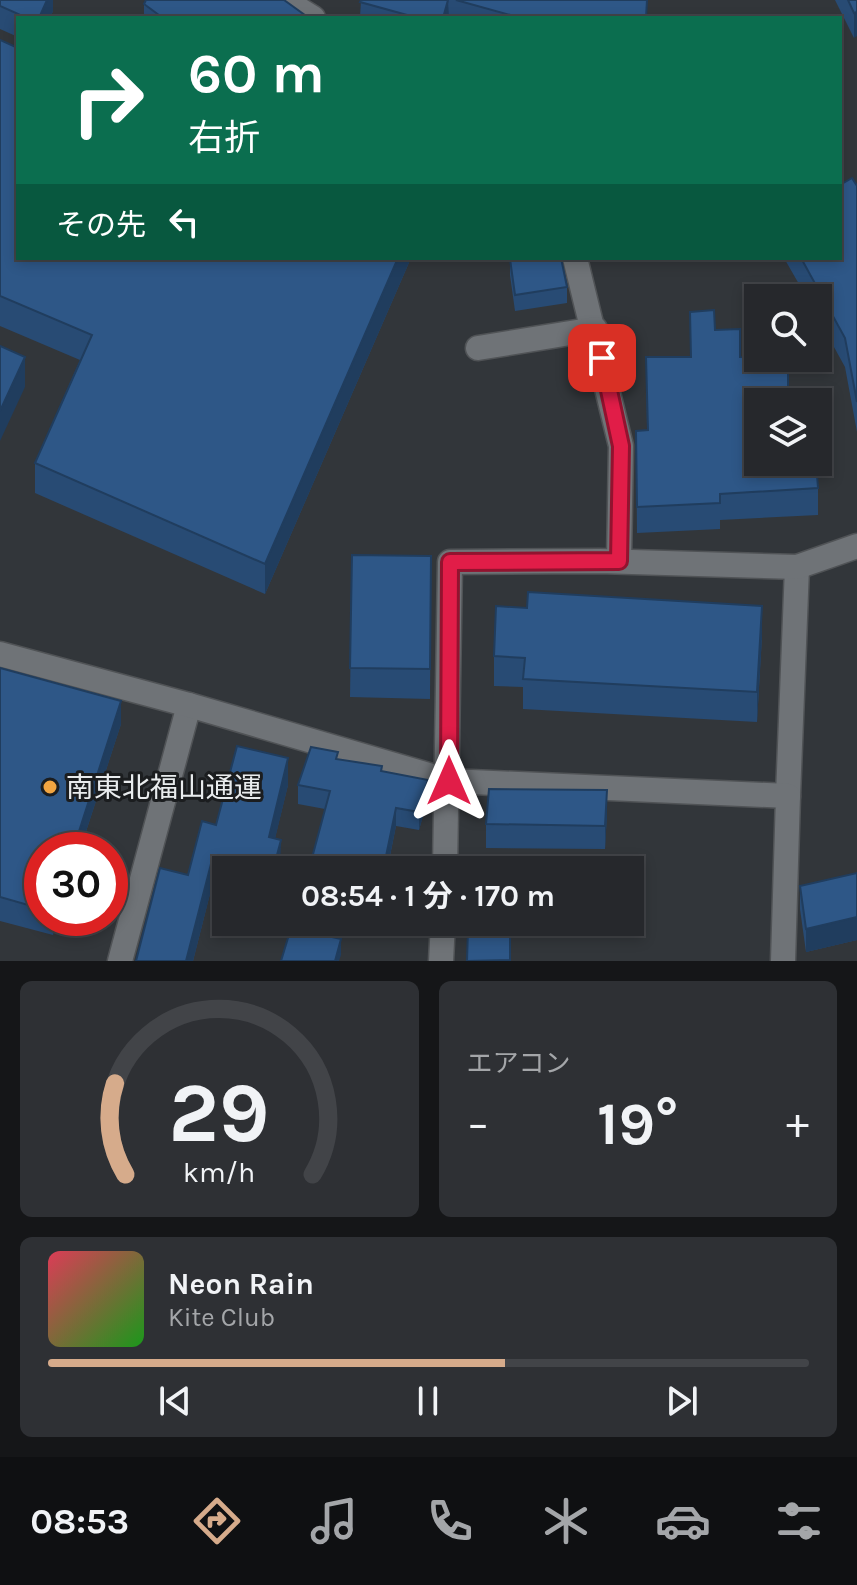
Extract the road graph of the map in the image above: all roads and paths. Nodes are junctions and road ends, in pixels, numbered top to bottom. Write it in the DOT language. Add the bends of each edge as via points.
graph roads {
  1 [pos="284,0"];
  2 [pos="310,16"];
  3 [pos="576,260"];
  4 [pos="595,329"];
  5 [pos="478,348"];
  6 [pos="857,546"];
  7 [pos="619,561"];
  8 [pos="797,567"];
  9 [pos="0,654"];
  10 [pos="189,705"];
  11 [pos="449,781"];
  12 [pos="788,796"];
  13 [pos="446,856"];
  14 [pos="442,936"];
  15 [pos="120,961"];
  16 [pos="441,961"];
  17 [pos="783,961"];
  1 -- 2 [label="street"];
  3 -- 4 [label="street"];
  4 -- 5 [label="street"];
  4 -- 7 [label="street" via="621,446"];
  6 -- 8 [label="street"];
  7 -- 8 [label="street"];
  7 -- 11 [label="street" via="450,562"];
  8 -- 12 [label="street"];
  9 -- 10 [label="street"];
  10 -- 11 [label="street"];
  10 -- 15 [label="street"];
  11 -- 12 [label="street"];
  11 -- 13 [label="street"];
  12 -- 17 [label="street"];
  14 -- 16 [label="street"];
}
